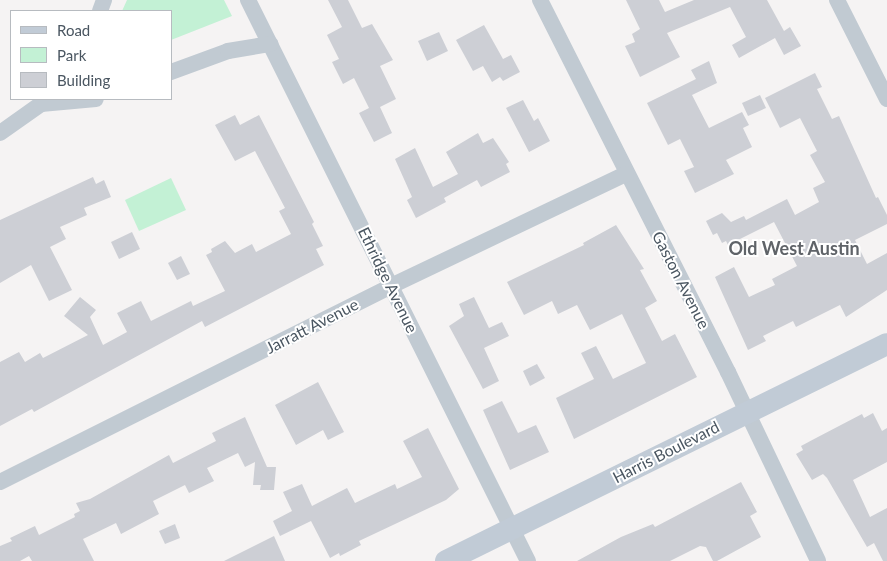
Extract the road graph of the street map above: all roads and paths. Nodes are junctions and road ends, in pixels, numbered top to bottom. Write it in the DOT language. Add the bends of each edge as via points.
graph roads {
  1 [pos="248,0"];
  2 [pos="540,0"];
  3 [pos="837,0"];
  4 [pos="270,44"];
  5 [pos="172,72"];
  6 [pos="887,99"];
  7 [pos="78,100"];
  8 [pos="43,102"];
  9 [pos="0,133"];
  10 [pos="626,174"];
  11 [pos="391,286"];
  12 [pos="887,344"];
  13 [pos="746,411"];
  14 [pos="0,482"];
  15 [pos="512,529"];
  16 [pos="446,561"];
  17 [pos="528,561"];
  18 [pos="818,561"];
  1 -- 4 [label="street, Ethridge Avenue"];
  2 -- 10 [label="street, Gaston Avenue"];
  3 -- 6 [label="street"];
  4 -- 5 [label="street" via="228,51"];
  4 -- 11 [label="street, Ethridge Avenue"];
  7 -- 8 [label="street"];
  8 -- 9 [label="street"];
  10 -- 11 [label="street, Jarratt Avenue"];
  10 -- 13 [label="street, Gaston Avenue"];
  11 -- 14 [label="street, Jarratt Avenue"];
  11 -- 15 [label="street, Ethridge Avenue"];
  12 -- 13 [label="street, Harris Boulevard"];
  13 -- 15 [label="street, Harris Boulevard"];
  13 -- 18 [label="street, Gaston Avenue"];
  15 -- 16 [label="street, Harris Boulevard"];
  15 -- 17 [label="street, Ethridge Avenue"];
}
